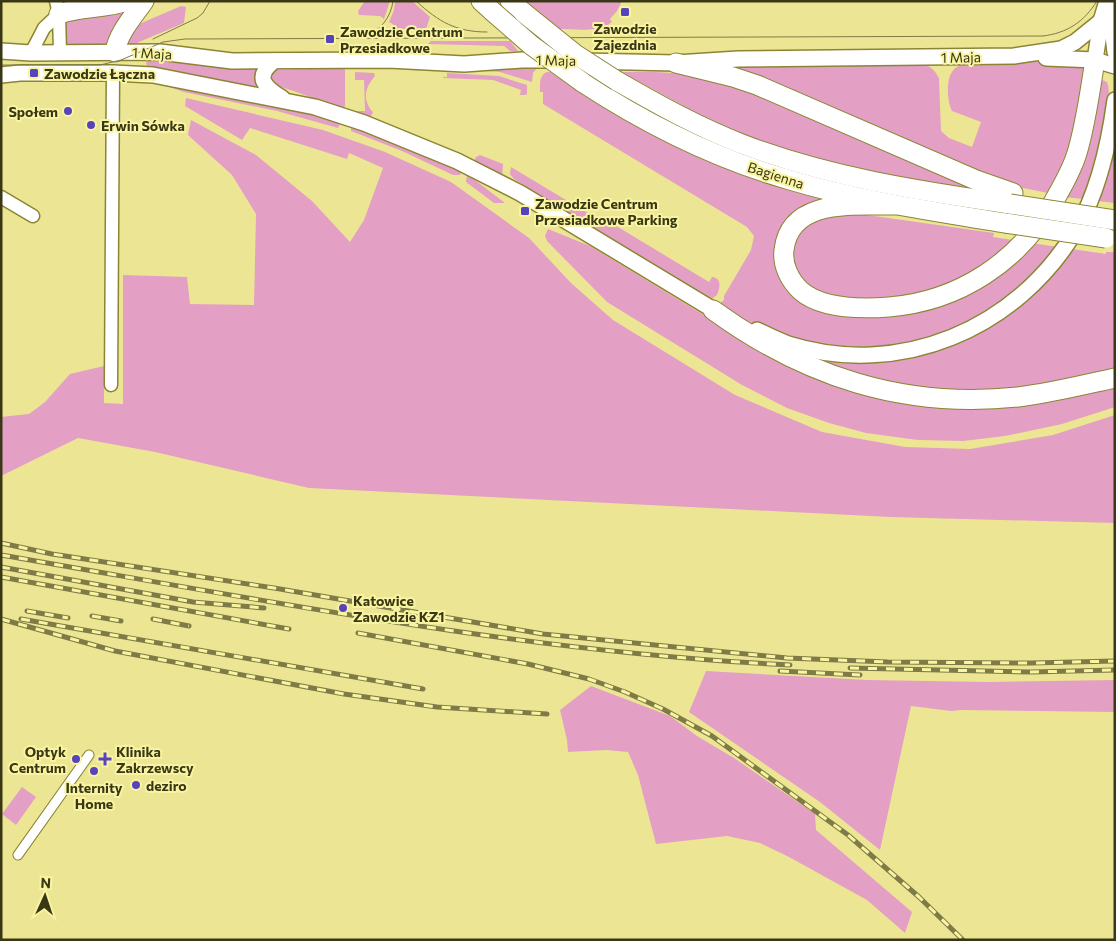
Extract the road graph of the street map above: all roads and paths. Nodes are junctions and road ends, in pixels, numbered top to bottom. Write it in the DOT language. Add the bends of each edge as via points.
graph roads {
  1 [pos="127,1"];
  2 [pos="144,1"];
  3 [pos="1108,1"];
  4 [pos="487,6"];
  5 [pos="58,7"];
  6 [pos="517,7"];
  7 [pos="1101,21"];
  8 [pos="1114,46"];
  9 [pos="1,51"];
  10 [pos="60,52"];
  11 [pos="114,52"];
  12 [pos="31,53"];
  13 [pos="1014,56"];
  14 [pos="1095,60"];
  15 [pos="274,61"];
  16 [pos="676,64"];
  17 [pos="1115,66"];
  18 [pos="113,73"];
  19 [pos="1,75"];
  20 [pos="1115,100"];
  21 [pos="286,101"];
  22 [pos="1,197"];
  23 [pos="1012,199"];
  24 [pos="894,205"];
  25 [pos="33,216"];
  26 [pos="1115,220"];
  27 [pos="1075,221"];
  28 [pos="1111,238"];
  29 [pos="713,310"];
  30 [pos="1115,378"];
  31 [pos="111,385"];
  32 [pos="89,755"];
  33 [pos="18,855"];
  1 -- 5 [label="main road"];
  2 -- 11 [label="main road" via="116,43"];
  3 -- 7 [label="street"];
  3 -- 8 [label="street"];
  4 -- 24 [label="main road, Bagienna, bridge" via="531,45 582,82 680,138 803,184"];
  5 -- 10 [label="street"];
  5 -- 12 [label="street"];
  6 -- 23 [label="main road, Bagienna, bridge" via="575,54 617,81 740,143 833,173 884,184"];
  7 -- 13 [label="street, 1 Maja" via="1061,49"];
  7 -- 14 [label="street"];
  9 -- 12 [label="street, 1 Maja"];
  10 -- 11 [label="street, 1 Maja"];
  10 -- 12 [label="street, 1 Maja"];
  11 -- 15 [label="street, 1 Maja" via="160,52 232,61"];
  11 -- 18 [label="street"];
  13 -- 14 [label="street"];
  13 -- 16 [label="street, 1 Maja" via="738,59"];
  14 -- 17 [label="street"];
  14 -- 24 [label="main road" via="1077,153 1066,180 1038,227 1018,250 1000,264 970,283 940,296 870,308 818,300 801,290 791,278 785,267 784,252 792,227 801,218 827,207"];
  15 -- 16 [label="street, 1 Maja" via="388,60 464,64 522,60"];
  15 -- 21 [label="street" via="265,68 263,78 270,91"];
  16 -- 23 [label="main road" via="757,85 976,180"];
  18 -- 19 [label="street, 1 Maja"];
  18 -- 21 [label="street, 1 Maja" via="153,75"];
  18 -- 31 [label="street"];
  20 -- 27 [label="street, 1 Maja" via="1101,171 1092,197"];
  21 -- 29 [label="street, 1 Maja" via="364,123 457,161 536,203"];
  22 -- 25 [label="street"];
  23 -- 27 [label="main road, bridge"];
  24 -- 28 [label="main road, Bagienna, bridge"];
  26 -- 27 [label="main road, bridge"];
  27 -- 29 [label="street, 1 Maja" via="1062,252 1030,289 1010,305 961,334 916,348 876,354 825,352 788,344"];
  29 -- 30 [label="main road" via="744,333 804,364 844,380 903,394 980,400 1019,397"];
  32 -- 33 [label="street"];
}
